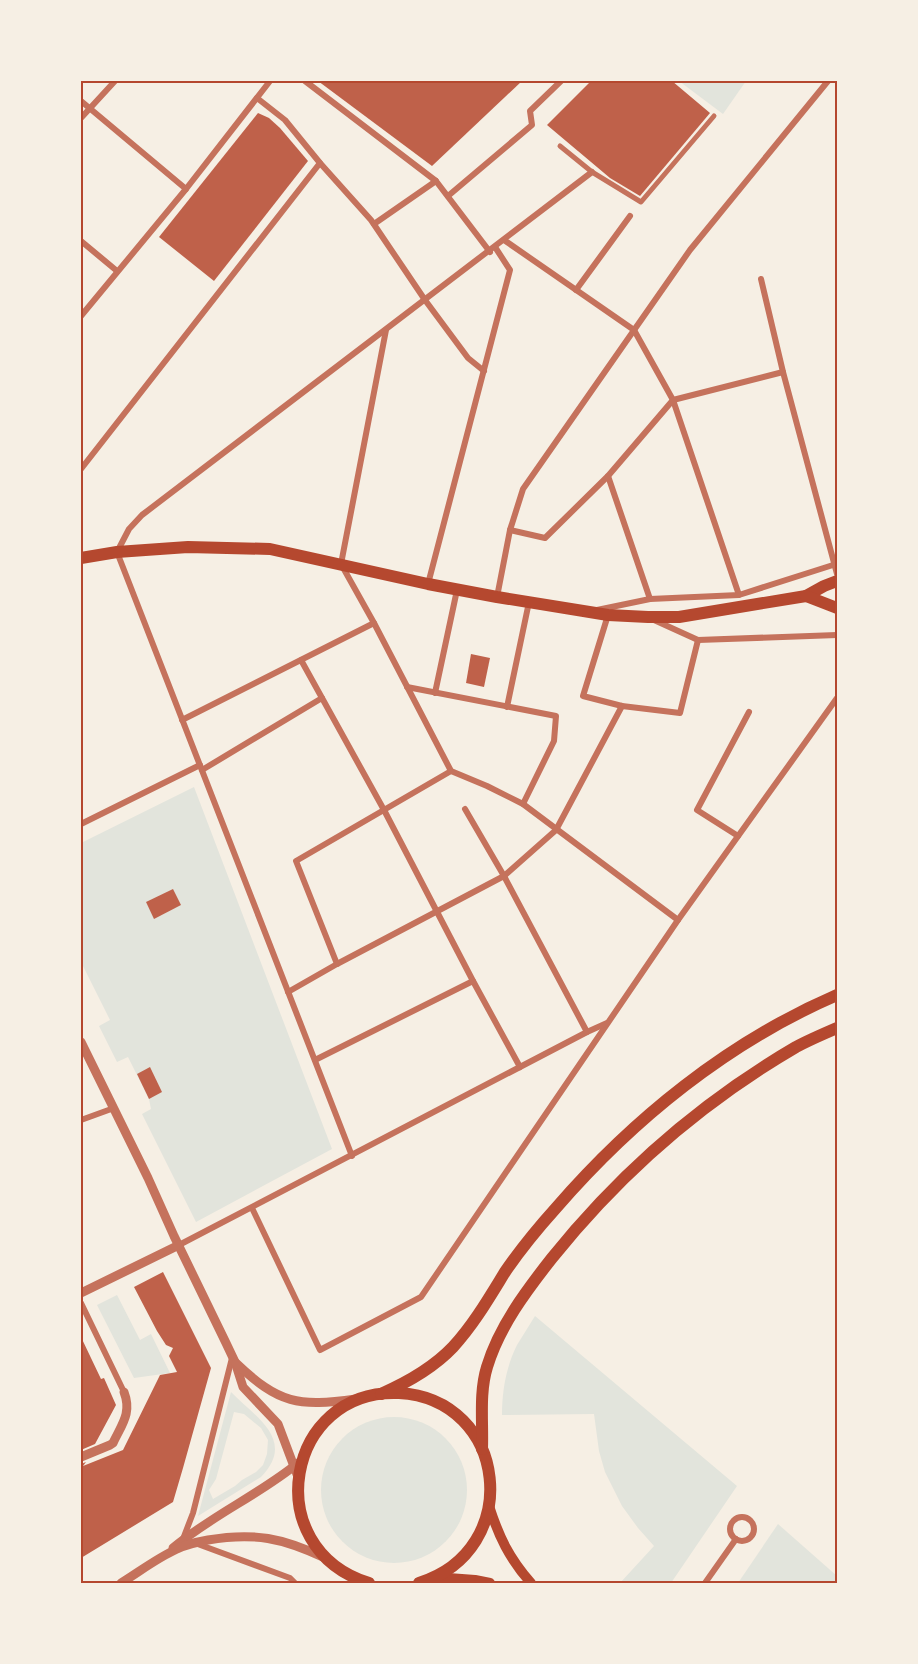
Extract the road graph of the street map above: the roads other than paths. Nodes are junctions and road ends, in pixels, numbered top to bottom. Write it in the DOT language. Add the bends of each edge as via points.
graph roads {
  1 [pos="115,81"];
  2 [pos="270,81"];
  3 [pos="305,81"];
  4 [pos="561,81"];
  5 [pos="828,81"];
  6 [pos="257,98"];
  7 [pos="81,101"];
  8 [pos="90,108"];
  9 [pos="714,116"];
  10 [pos="81,118"];
  11 [pos="560,146"];
  12 [pos="320,163"];
  13 [pos="592,172"];
  14 [pos="436,181"];
  15 [pos="186,189"];
  16 [pos="448,196"];
  17 [pos="630,216"];
  18 [pos="374,224"];
  19 [pos="504,240"];
  20 [pos="81,241"];
  21 [pos="493,249"];
  22 [pos="117,271"];
  23 [pos="761,279"];
  24 [pos="576,290"];
  25 [pos="425,300"];
  26 [pos="81,316"];
  27 [pos="386,330"];
  28 [pos="634,330"];
  29 [pos="484,371"];
  30 [pos="783,372"];
  31 [pos="673,400"];
  32 [pos="81,469"];
  33 [pos="608,476"];
  34 [pos="510,530"];
  35 [pos="117,552"];
  36 [pos="81,558"];
  37 [pos="341,564"];
  38 [pos="833,565"];
  39 [pos="837,574"];
  40 [pos="837,581"];
  41 [pos="428,584"];
  42 [pos="457,590"];
  43 [pos="806,596"];
  44 [pos="497,597"];
  45 [pos="650,599"];
  46 [pos="740,600"];
  47 [pos="529,602"];
  48 [pos="837,608"];
  49 [pos="590,612"];
  50 [pos="608,615"];
  51 [pos="648,617"];
  52 [pos="374,623"];
  53 [pos="837,635"];
  54 [pos="698,640"];
  55 [pos="301,660"];
  56 [pos="407,687"];
  57 [pos="435,693"];
  58 [pos="322,698"];
  59 [pos="837,698"];
  60 [pos="622,706"];
  61 [pos="507,707"];
  62 [pos="749,712"];
  63 [pos="182,720"];
  64 [pos="201,767"];
  65 [pos="451,771"];
  66 [pos="523,804"];
  67 [pos="465,809"];
  68 [pos="384,810"];
  69 [pos="81,824"];
  70 [pos="556,830"];
  71 [pos="738,836"];
  72 [pos="504,876"];
  73 [pos="437,912"];
  74 [pos="678,920"];
  75 [pos="337,964"];
  76 [pos="473,981"];
  77 [pos="288,992"];
  78 [pos="837,995"];
  79 [pos="608,1023"];
  80 [pos="837,1028"];
  81 [pos="588,1032"];
  82 [pos="81,1042"];
  83 [pos="315,1060"];
  84 [pos="520,1067"];
  85 [pos="114,1108"];
  86 [pos="81,1120"];
  87 [pos="352,1156"];
  88 [pos="252,1208"];
  89 [pos="179,1245"];
  90 [pos="81,1293"];
  91 [pos="81,1303"];
  92 [pos="234,1360"];
  93 [pos="124,1392"];
  94 [pos="381,1394"];
  95 [pos="364,1398"];
  96 [pos="482,1449"];
  97 [pos="81,1457"];
  98 [pos="296,1471"];
  99 [pos="489,1506"];
  100 [pos="736,1539"];
  101 [pos="182,1540"];
  102 [pos="194,1543"];
  103 [pos="162,1557"];
  104 [pos="326,1558"];
  105 [pos="346,1578"];
  106 [pos="432,1579"];
  107 [pos="121,1583"];
  108 [pos="295,1583"];
  109 [pos="369,1583"];
  110 [pos="418,1583"];
  111 [pos="490,1583"];
  112 [pos="531,1583"];
  113 [pos="705,1583"];
  1 -- 8 [label="street"];
  2 -- 6 [label="street"];
  3 -- 14 [label="street"];
  4 -- 16 [label="street" via="530,111 532,125"];
  5 -- 28 [label="street" via="690,250"];
  6 -- 12 [label="street" via="285,120"];
  6 -- 15 [label="street"];
  7 -- 8 [label="street"];
  8 -- 10 [label="street"];
  8 -- 15 [label="street"];
  9 -- 13 [label="street" via="641,202"];
  11 -- 13 [label="street"];
  12 -- 18 [label="street"];
  12 -- 32 [label="street"];
  13 -- 19 [label="street"];
  14 -- 16 [label="street"];
  14 -- 18 [label="street"];
  15 -- 22 [label="street"];
  16 -- 21 [label="street"];
  17 -- 24 [label="street"];
  18 -- 25 [label="street"];
  19 -- 21 [label="street"];
  19 -- 24 [label="street"];
  20 -- 22 [label="street"];
  21 -- 25 [label="street"];
  21 -- 29 [label="street" via="510,270"];
  22 -- 26 [label="street"];
  23 -- 30 [label="street"];
  24 -- 28 [label="street"];
  25 -- 27 [label="street"];
  25 -- 29 [label="street" via="468,358"];
  27 -- 35 [label="street" via="142,515"];
  27 -- 37 [label="street"];
  28 -- 31 [label="street"];
  28 -- 34 [label="street" via="523,489"];
  29 -- 41 [label="street"];
  30 -- 31 [label="street"];
  30 -- 38 [label="street"];
  31 -- 33 [label="street"];
  31 -- 46 [label="street"];
  33 -- 34 [label="street" via="544,538"];
  33 -- 45 [label="street"];
  34 -- 44 [label="street"];
  35 -- 36 [label="main road"];
  35 -- 37 [label="main road" via="188,547 270,549"];
  35 -- 63 [label="street"];
  37 -- 41 [label="main road"];
  37 -- 52 [label="street"];
  38 -- 39 [label="street"];
  38 -- 46 [label="street"];
  40 -- 43 [label="main road"];
  41 -- 42 [label="main road"];
  42 -- 44 [label="main road"];
  42 -- 57 [label="street"];
  43 -- 46 [label="main road"];
  43 -- 48 [label="main road"];
  44 -- 47 [label="main road"];
  45 -- 46 [label="street"];
  45 -- 49 [label="street"];
  46 -- 51 [label="main road" via="678,617"];
  47 -- 49 [label="main road"];
  47 -- 61 [label="street"];
  49 -- 50 [label="main road"];
  50 -- 51 [label="main road"];
  50 -- 60 [label="street" via="583,696"];
  51 -- 54 [label="street"];
  52 -- 55 [label="street"];
  52 -- 56 [label="street"];
  53 -- 54 [label="street"];
  54 -- 60 [label="street" via="680,713"];
  55 -- 58 [label="street"];
  55 -- 63 [label="street"];
  56 -- 57 [label="street"];
  56 -- 65 [label="street"];
  57 -- 61 [label="street"];
  58 -- 64 [label="street"];
  58 -- 68 [label="street"];
  59 -- 71 [label="street"];
  60 -- 70 [label="street"];
  61 -- 66 [label="street" via="556,716 554,741"];
  62 -- 71 [label="street" via="698,810"];
  63 -- 64 [label="street"];
  64 -- 69 [label="street"];
  64 -- 77 [label="street"];
  65 -- 66 [label="street"];
  65 -- 68 [label="street"];
  66 -- 70 [label="street"];
  67 -- 72 [label="street"];
  68 -- 73 [label="street"];
  68 -- 75 [label="street" via="296,861"];
  70 -- 72 [label="street"];
  70 -- 74 [label="street"];
  71 -- 74 [label="street"];
  72 -- 73 [label="street"];
  72 -- 81 [label="street"];
  73 -- 75 [label="street"];
  73 -- 76 [label="street"];
  74 -- 79 [label="street"];
  75 -- 77 [label="street"];
  76 -- 83 [label="street"];
  76 -- 84 [label="street"];
  77 -- 83 [label="street"];
  78 -- 94 [label="main road" via="740,1046 624,1137 546,1219 452,1347 414,1376"];
  79 -- 81 [label="street"];
  79 -- 88 [label="street" via="421,1297 320,1350"];
  80 -- 96 [label="main road" via="797,1046 690,1119 637,1164 575,1229 528,1289 494,1346 483,1384"];
  81 -- 84 [label="street"];
  82 -- 85 [label="street"];
  83 -- 87 [label="street"];
  84 -- 87 [label="street"];
  85 -- 86 [label="street"];
  85 -- 89 [label="street"];
  87 -- 88 [label="street"];
  88 -- 89 [label="street"];
  89 -- 90 [label="street"];
  89 -- 92 [label="street"];
  91 -- 93 [label="street"];
  92 -- 95 [label="street" via="270,1390 294,1401 328,1403"];
  92 -- 98 [label="street" via="243,1387 278,1424"];
  92 -- 101 [label="street" via="193,1513"];
  93 -- 97 [label="street" via="128,1410 113,1443"];
  94 -- 95 [label="main road"];
  94 -- 96 [label="main road" via="416,1396 441,1405 462,1421"];
  95 -- 98 [label="main road" via="330,1418 313,1438"];
  96 -- 99 [label="main road" via="488,1465"];
  98 -- 101 [label="street" via="281,1476"];
  98 -- 104 [label="main road" via="304,1524"];
  99 -- 106 [label="main road" via="474,1544 453,1566"];
  99 -- 112 [label="main road" via="505,1548"];
  100 -- 100 [label="street" via="745,1541 754,1533 749,1518 737,1517 732,1522 730,1530"];
  100 -- 113 [label="street"];
  101 -- 103 [label="street"];
  102 -- 103 [label="street"];
  102 -- 104 [label="street" via="259,1536"];
  102 -- 108 [label="street"];
  103 -- 107 [label="street"];
  104 -- 105 [label="main road"];
  105 -- 109 [label="main road"];
  106 -- 110 [label="main road"];
  106 -- 111 [label="main road"];
}
